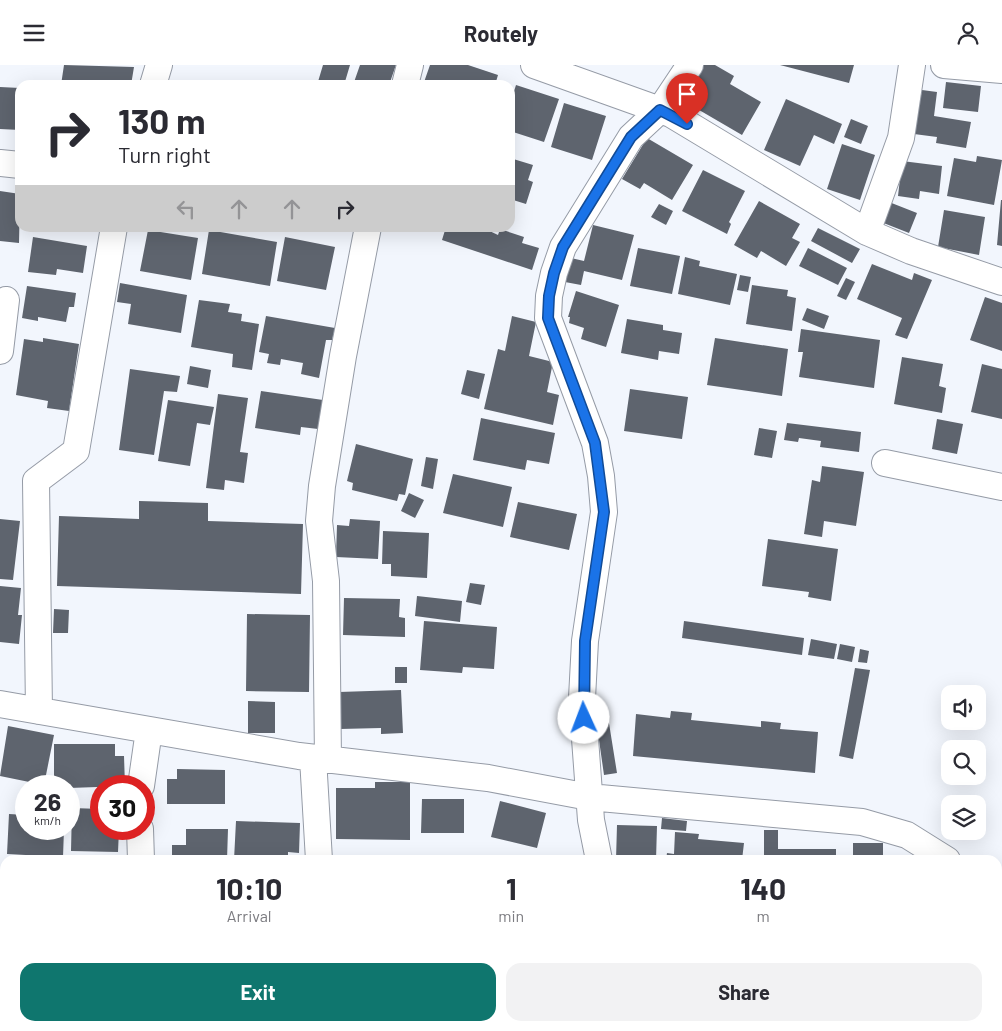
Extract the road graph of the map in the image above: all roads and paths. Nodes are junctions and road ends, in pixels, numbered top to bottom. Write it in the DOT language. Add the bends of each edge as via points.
graph roads {
  1 [pos="159,65"];
  2 [pos="410,65"];
  3 [pos="534,65"];
  4 [pos="690,65"];
  5 [pos="912,65"];
  6 [pos="944,65"];
  7 [pos="1002,70"];
  8 [pos="154,80"];
  9 [pos="406,80"];
  10 [pos="660,110"];
  11 [pos="0,163"];
  12 [pos="15,164"];
  13 [pos="113,232"];
  14 [pos="367,232"];
  15 [pos="867,232"];
  16 [pos="1002,282"];
  17 [pos="6,300"];
  18 [pos="0,351"];
  19 [pos="885,463"];
  20 [pos="1002,487"];
  21 [pos="0,704"];
  22 [pos="40,711"];
  23 [pos="149,730"];
  24 [pos="321,759"];
  25 [pos="143,775"];
  26 [pos="589,797"];
  27 [pos="140,840"];
  28 [pos="141,855"];
  29 [pos="319,855"];
  30 [pos="598,855"];
  31 [pos="939,855"];
  1 -- 8 [label="street"];
  2 -- 9 [label="street"];
  3 -- 10 [label="street"];
  4 -- 10 [label="street"];
  5 -- 15 [label="street" via="901,138"];
  6 -- 7 [label="street"];
  10 -- 15 [label="street"];
  10 -- 26 [label="street" via="631,137 579,220 563,247 549,296 548,318 595,443 604,512 585,641 582,698"];
  11 -- 12 [label="street"];
  13 -- 22 [label="street" via="76,451 36,481"];
  14 -- 24 [label="street" via="322,486 319,521 326,581"];
  15 -- 16 [label="street" via="911,251"];
  17 -- 18 [label="street"];
  19 -- 20 [label="street"];
  21 -- 22 [label="street"];
  22 -- 23 [label="street"];
  23 -- 24 [label="street"];
  23 -- 25 [label="street"];
  24 -- 26 [label="street" via="488,777"];
  24 -- 29 [label="street"];
  26 -- 30 [label="street"];
  26 -- 31 [label="street" via="862,822 907,835"];
  27 -- 28 [label="street"];
}
